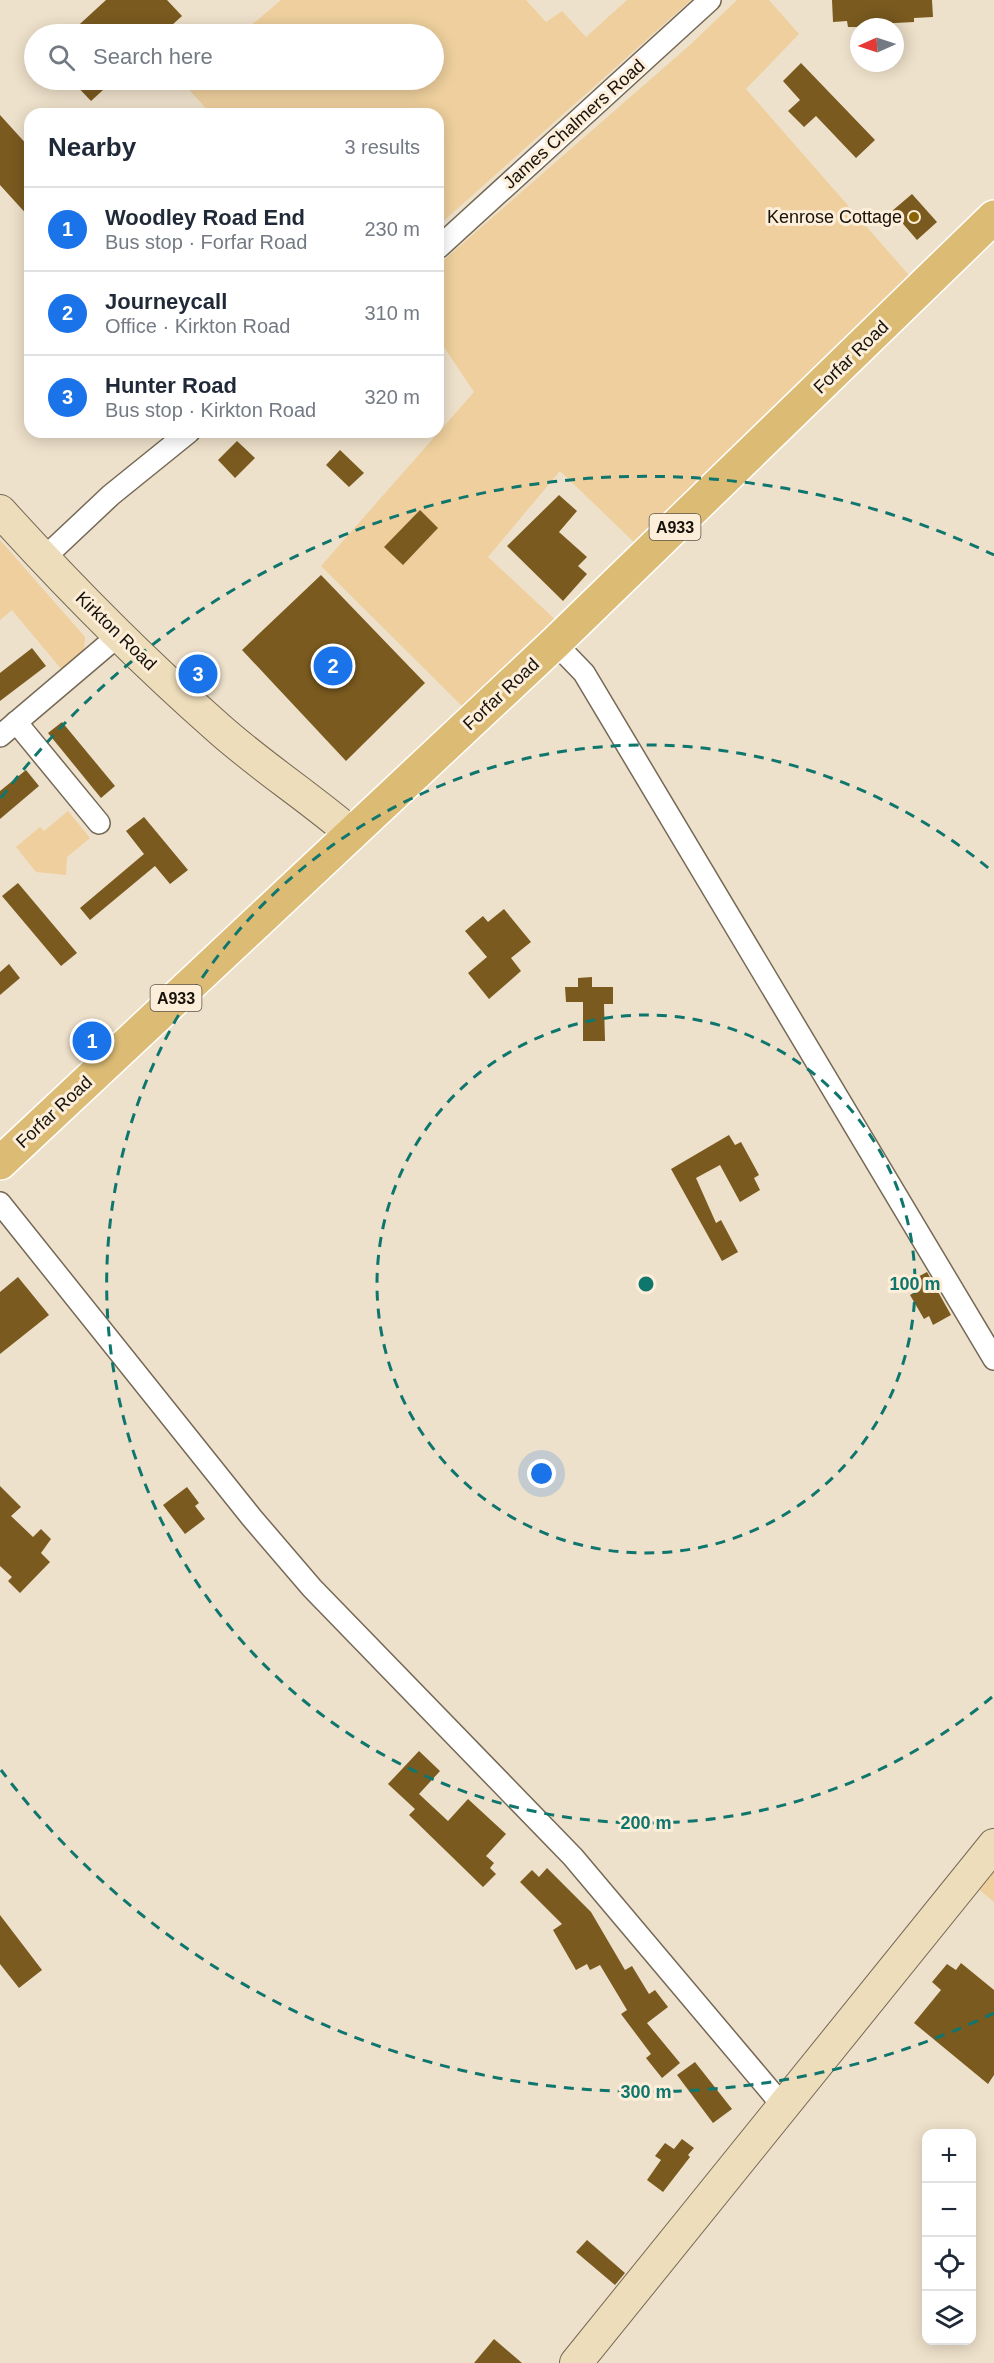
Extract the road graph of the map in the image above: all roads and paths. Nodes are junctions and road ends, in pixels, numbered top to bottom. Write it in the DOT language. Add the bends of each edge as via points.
graph roads {
  1 [pos="710,0"];
  2 [pos="994,217"];
  3 [pos="444,243"];
  4 [pos="182,438"];
  5 [pos="0,511"];
  6 [pos="43,559"];
  7 [pos="119,635"];
  8 [pos="555,643"];
  9 [pos="16,722"];
  10 [pos="0,736"];
  11 [pos="99,823"];
  12 [pos="352,834"];
  13 [pos="0,1163"];
  14 [pos="0,1203"];
  15 [pos="994,1359"];
  16 [pos="994,1845"];
  17 [pos="783,2106"];
  18 [pos="576,2363"];
  1 -- 3 [label="street, James Chalmers Road"];
  2 -- 8 [label="main road, Forfar Road / A933"];
  4 -- 6 [label="street" via="111,495"];
  5 -- 6 [label="street, Kirkton Road"];
  6 -- 7 [label="street, Kirkton Road"];
  7 -- 9 [label="street"];
  7 -- 12 [label="street, Kirkton Road" via="216,726"];
  8 -- 12 [label="main road, Forfar Road / A933"];
  8 -- 15 [label="street" via="584,673"];
  9 -- 10 [label="street"];
  9 -- 11 [label="street"];
  12 -- 13 [label="main road, Forfar Road / A933"];
  14 -- 17 [label="street" via="312,1588 573,1857"];
  16 -- 17 [label="street"];
  17 -- 18 [label="street"];
}
